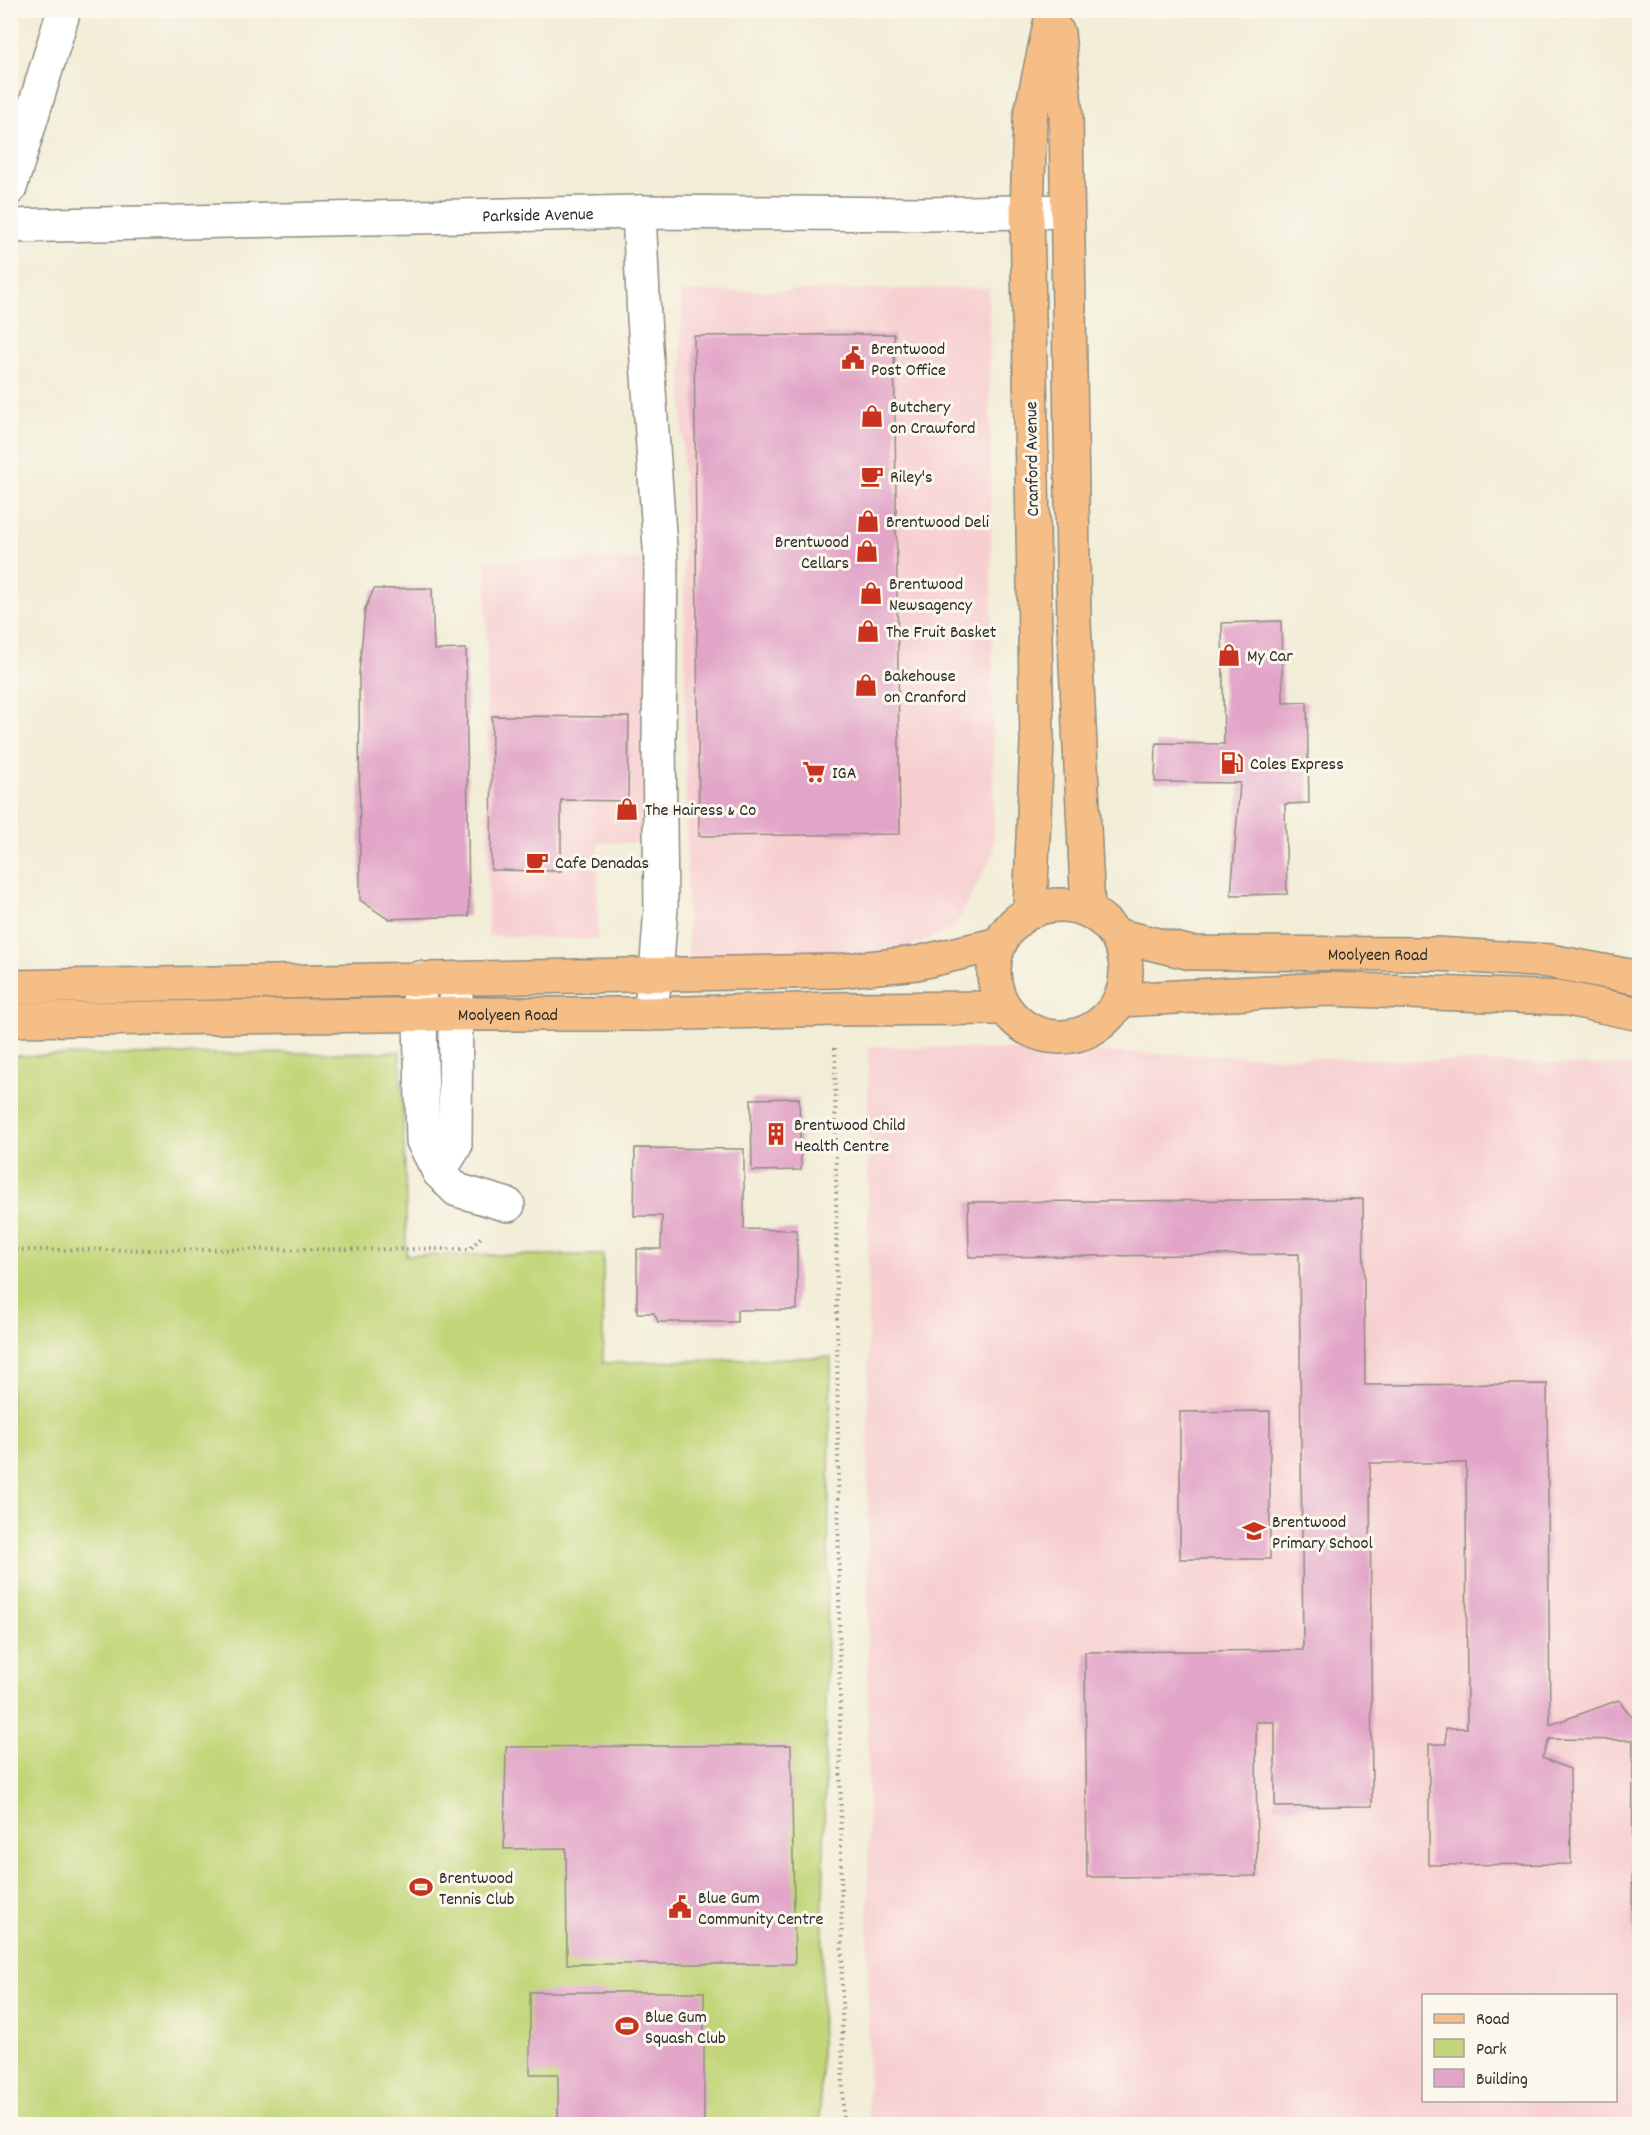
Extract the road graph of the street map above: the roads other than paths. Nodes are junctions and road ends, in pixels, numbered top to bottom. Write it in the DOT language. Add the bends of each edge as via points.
graph roads {
  1 [pos="64,10"];
  2 [pos="1055,10"];
  3 [pos="10,188"];
  4 [pos="1066,211"];
  5 [pos="639,212"];
  6 [pos="1027,212"];
  7 [pos="10,226"];
  8 [pos="1088,910"];
  9 [pos="1030,911"];
  10 [pos="1116,935"];
  11 [pos="999,944"];
  12 [pos="656,975"];
  13 [pos="455,977"];
  14 [pos="419,978"];
  15 [pos="1640,978"];
  16 [pos="10,987"];
  17 [pos="1120,1000"];
  18 [pos="1005,1008"];
  19 [pos="457,1014"];
  20 [pos="649,1014"];
  21 [pos="1640,1014"];
  22 [pos="420,1015"];
  23 [pos="10,1020"];
  24 [pos="439,1172"];
  25 [pos="508,1205"];
  1 -- 3 [label="street"];
  2 -- 4 [label="main road, Cranford Avenue" via="1066,116"];
  2 -- 6 [label="main road, Cranford Avenue" via="1030,118"];
  4 -- 6 [label="street, Parkside Avenue"];
  4 -- 8 [label="main road, Cranford Avenue" via="1074,623"];
  5 -- 6 [label="street, Parkside Avenue"];
  5 -- 7 [label="street, Parkside Avenue"];
  5 -- 12 [label="street" via="661,562 661,908"];
  6 -- 9 [label="main road, Cranford Avenue" via="1037,741"];
  8 -- 9 [label="main road" via="1054,903"];
  8 -- 10 [label="main road"];
  9 -- 11 [label="main road" via="1012,925"];
  10 -- 15 [label="main road, Moolyeen Road" via="1191,952 1437,954 1550,961"];
  10 -- 17 [label="main road" via="1125,954"];
  11 -- 12 [label="main road, Moolyeen Road" via="917,963 837,971"];
  11 -- 18 [label="main road" via="993,966 996,988"];
  12 -- 13 [label="main road, Moolyeen Road"];
  12 -- 20 [label="street"];
  13 -- 14 [label="main road, Moolyeen Road"];
  13 -- 19 [label="street"];
  14 -- 16 [label="main road, Moolyeen Road"];
  14 -- 22 [label="street"];
  17 -- 18 [label="main road" via="1106,1019 1088,1032 1065,1038 1042,1036 1021,1025"];
  17 -- 21 [label="main road, Moolyeen Road" via="1327,989 1563,998"];
  18 -- 20 [label="main road, Moolyeen Road"];
  19 -- 20 [label="main road, Moolyeen Road"];
  19 -- 22 [label="main road, Moolyeen Road"];
  19 -- 24 [label="street" via="455,1146"];
  22 -- 23 [label="main road, Moolyeen Road"];
  22 -- 24 [label="street" via="423,1141"];
  24 -- 25 [label="street" via="458,1190"];
}
